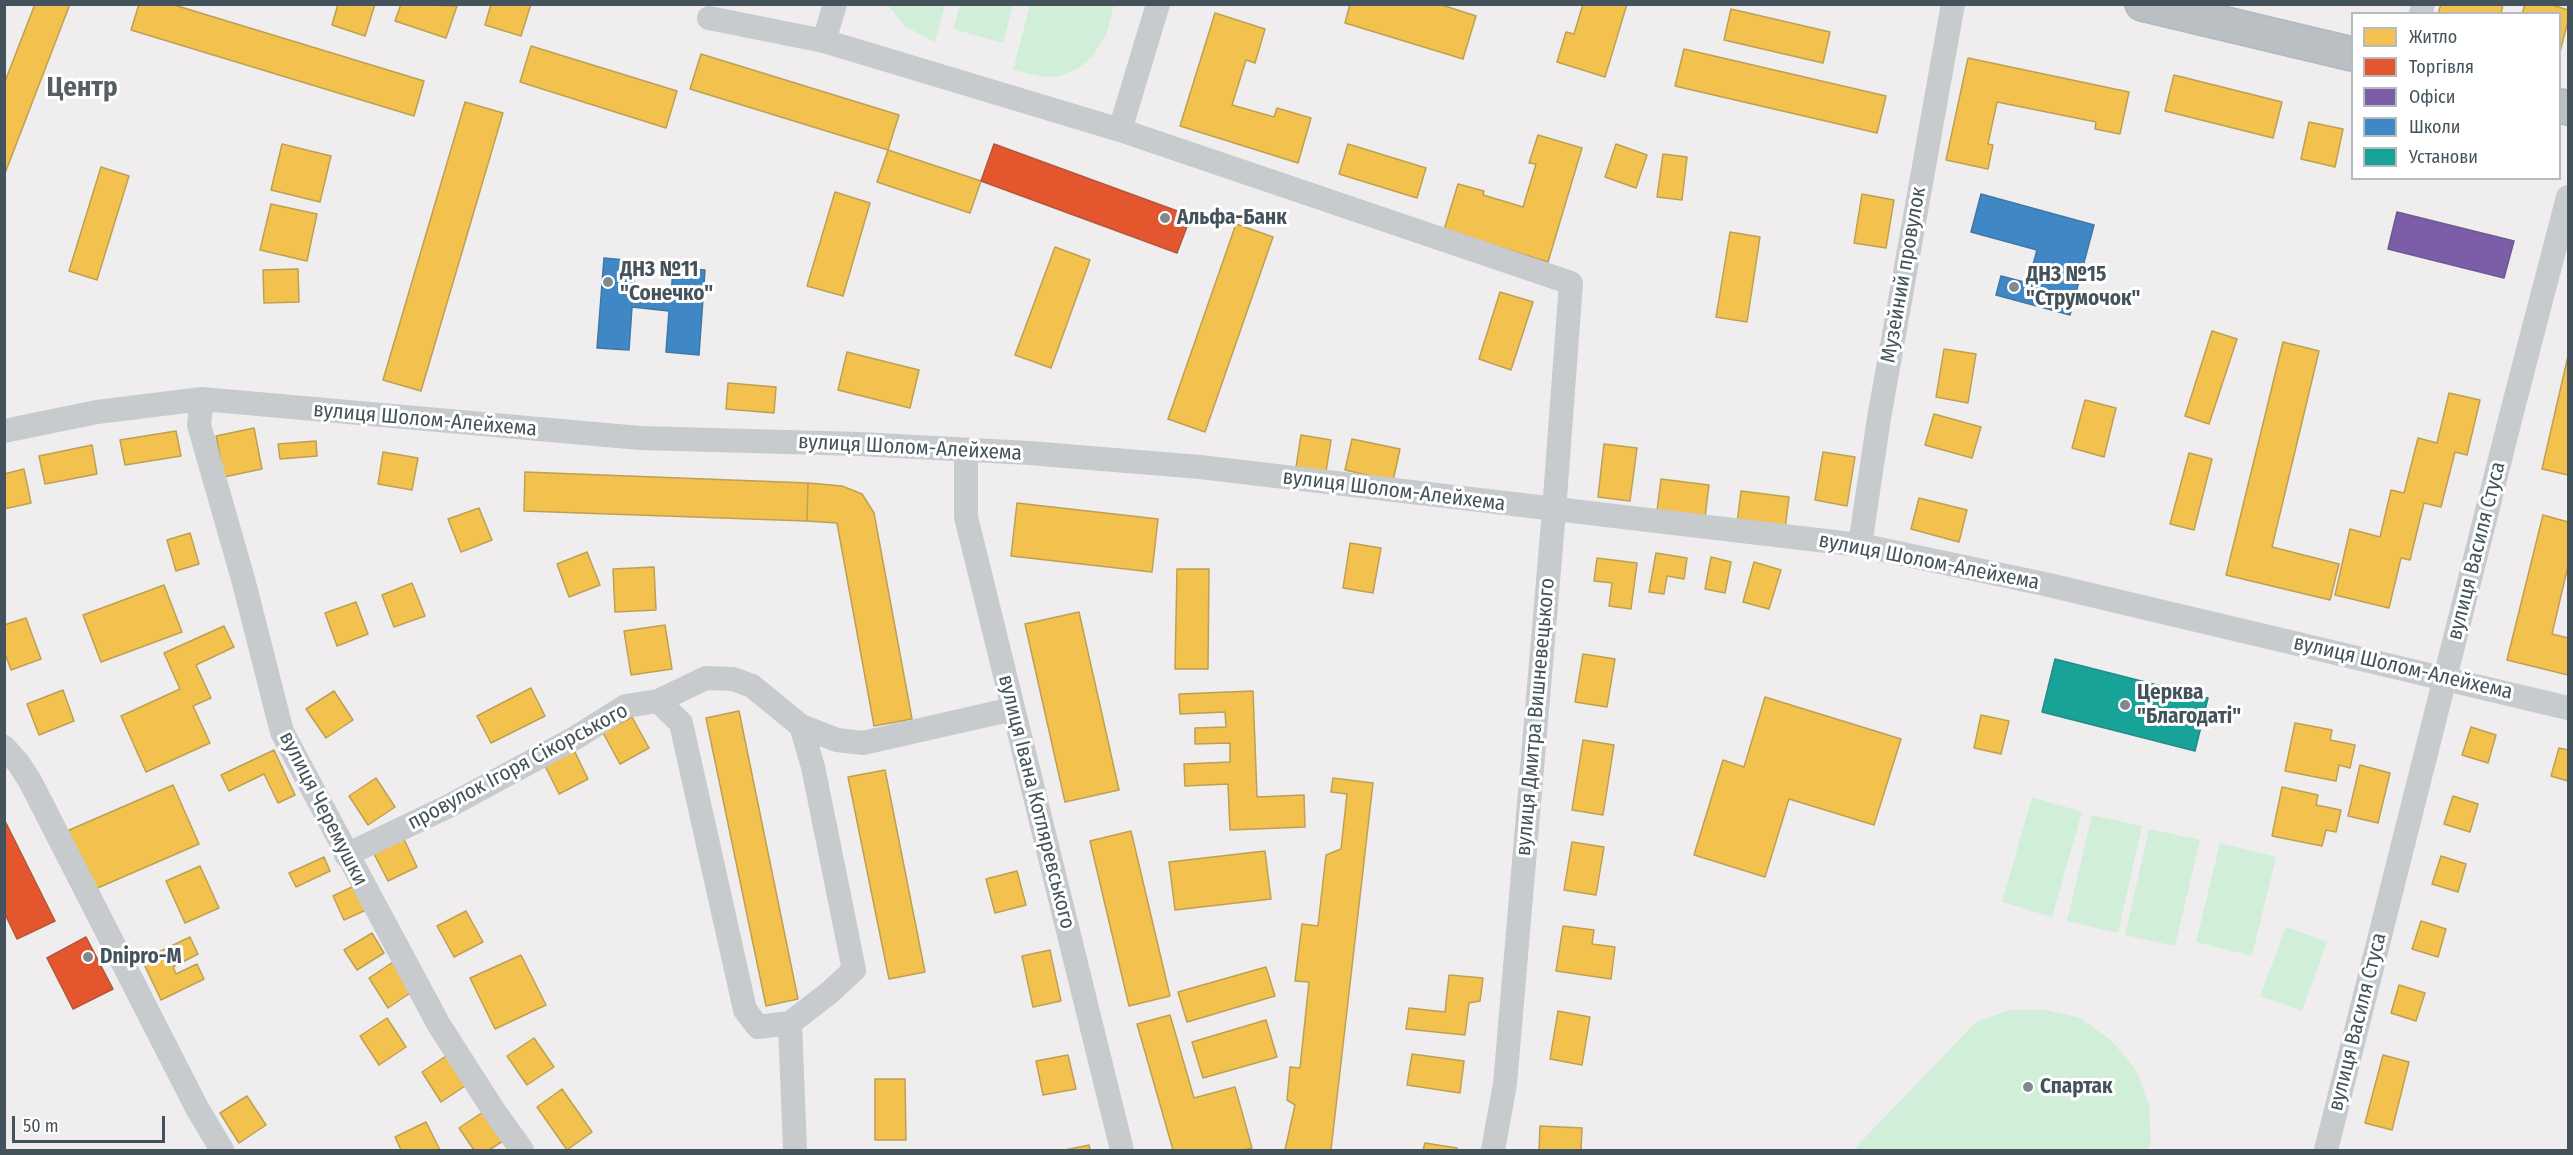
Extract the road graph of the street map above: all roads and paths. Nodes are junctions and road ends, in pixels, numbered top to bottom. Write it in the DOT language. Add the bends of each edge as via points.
graph roads {
  1 [pos="835,4"];
  2 [pos="1158,4"];
  3 [pos="1953,4"];
  4 [pos="2142,4"];
  5 [pos="709,18"];
  6 [pos="824,41"];
  7 [pos="2351,54"];
  8 [pos="1120,130"];
  9 [pos="2568,197"];
  10 [pos="202,399"];
  11 [pos="4,431"];
  12 [pos="966,451"];
  13 [pos="1554,511"];
  14 [pos="1860,545"];
  15 [pos="2445,678"];
  16 [pos="658,701"];
  17 [pos="2568,708"];
  18 [pos="1013,709"];
  19 [pos="801,726"];
  20 [pos="4,747"];
  21 [pos="346,855"];
  22 [pos="790,1023"];
  23 [pos="222,1150"];
  24 [pos="522,1150"];
  25 [pos="795,1150"];
  26 [pos="1122,1150"];
  27 [pos="1493,1150"];
  28 [pos="2325,1150"];
  1 -- 6 [label="street"];
  2 -- 8 [label="street"];
  3 -- 14 [label="street, Музейний провулок"];
  4 -- 7 [label="highway"];
  5 -- 6 [label="street"];
  6 -- 8 [label="street"];
  8 -- 13 [label="street, вулиця Дмитра Вишневецького" via="1571,283"];
  9 -- 15 [label="street, вулиця Василя Стуса"];
  10 -- 11 [label="street, вулиця Шолом-Алейхема" via="97,412"];
  10 -- 12 [label="street, вулиця Шолом-Алейхема" via="640,438"];
  10 -- 21 [label="street, вулиця Черемушки" via="199,425 282,732"];
  12 -- 13 [label="street, вулиця Шолом-Алейхема" via="1200,467"];
  12 -- 18 [label="street, вулиця Івана Котляревського" via="966,517"];
  13 -- 14 [label="street, вулиця Шолом-Алейхема"];
  13 -- 27 [label="street, вулиця Дмитра Вишневецького" via="1505,1084"];
  14 -- 15 [label="street, вулиця Шолом-Алейхема"];
  15 -- 17 [label="street, вулиця Шолом-Алейхема"];
  15 -- 28 [label="street, вулиця Василя Стуса"];
  16 -- 19 [label="street, провулок Ігоря Сікорського" via="706,678 733,679 752,686"];
  16 -- 21 [label="street, провулок Ігоря Сікорського" via="626,706 447,807"];
  16 -- 22 [label="street" via="681,723 745,1010 758,1027"];
  18 -- 19 [label="street, провулок Ігоря Сікорського" via="863,743 837,740"];
  18 -- 26 [label="street, вулиця Івана Котляревського"];
  19 -- 22 [label="street" via="813,767 854,970"];
  20 -- 23 [label="street" via="30,781"];
  21 -- 24 [label="street, вулиця Черемушки" via="439,1024"];
  22 -- 25 [label="street"];
}
